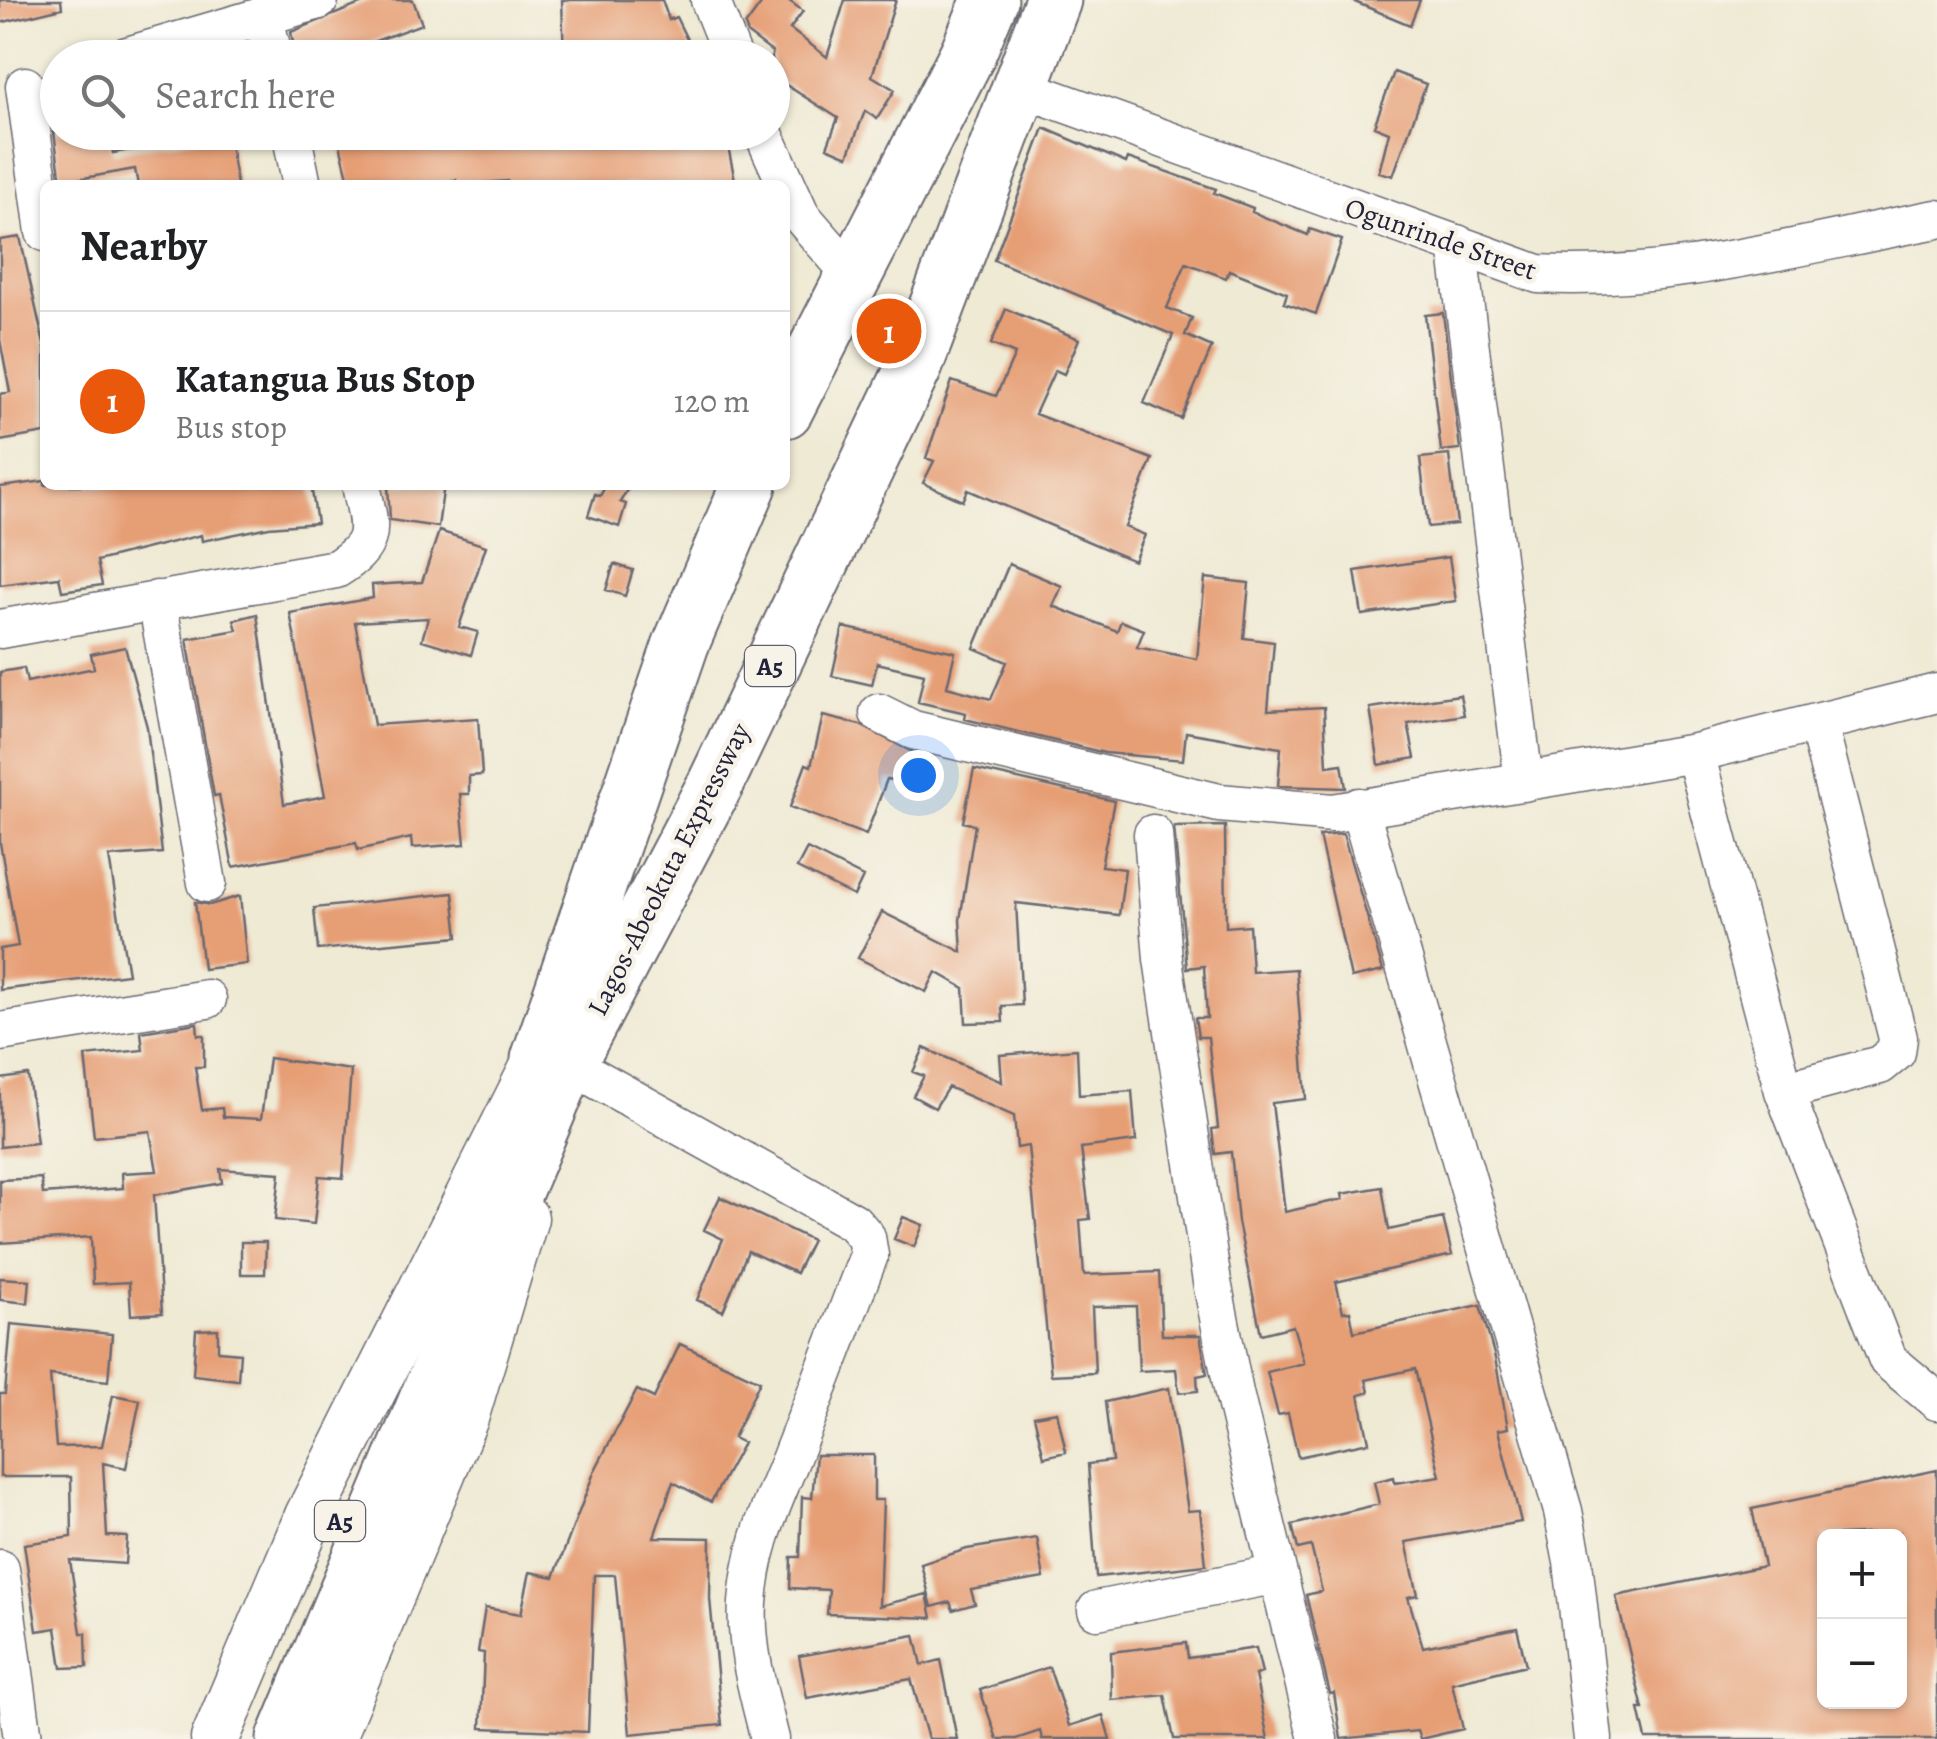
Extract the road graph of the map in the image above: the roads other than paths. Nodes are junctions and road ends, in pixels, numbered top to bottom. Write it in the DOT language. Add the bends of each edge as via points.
graph roads {
  1 [pos="320,0"];
  2 [pos="710,0"];
  3 [pos="990,0"];
  4 [pos="1053,0"];
  5 [pos="263,15"];
  6 [pos="180,40"];
  7 [pos="269,40"];
  8 [pos="726,40"];
  9 [pos="27,85"];
  10 [pos="1020,87"];
  11 [pos="295,150"];
  12 [pos="771,150"];
  13 [pos="301,180"];
  14 [pos="785,180"];
  15 [pos="40,191"];
  16 [pos="790,192"];
  17 [pos="1937,218"];
  18 [pos="1456,244"];
  19 [pos="854,277"];
  20 [pos="790,400"];
  21 [pos="362,490"];
  22 [pos="747,490"];
  23 [pos="157,600"];
  24 [pos="0,629"];
  25 [pos="1937,694"];
  26 [pos="879,714"];
  27 [pos="1818,724"];
  28 [pos="1696,752"];
  29 [pos="1524,782"];
  30 [pos="1360,807"];
  31 [pos="1153,834"];
  32 [pos="207,883"];
  33 [pos="207,998"];
  34 [pos="0,1032"];
  35 [pos="555,1057"];
  36 [pos="1784,1091"];
  37 [pos="1937,1400"];
  38 [pos="0,1569"];
  39 [pos="1278,1574"];
  40 [pos="1097,1610"];
  41 [pos="23,1739"];
  42 [pos="214,1739"];
  43 [pos="248,1739"];
  44 [pos="285,1739"];
  45 [pos="330,1739"];
  46 [pos="770,1739"];
  47 [pos="1318,1739"];
  48 [pos="1593,1739"];
  1 -- 5 [label="street"];
  2 -- 8 [label="street"];
  3 -- 19 [label="highway"];
  4 -- 10 [label="highway, Lagos-Abeokuta Expressway / A5"];
  5 -- 6 [label="street"];
  5 -- 7 [label="street"];
  9 -- 15 [label="street"];
  10 -- 18 [label="street, Ogunrinde Street"];
  10 -- 35 [label="highway, Lagos-Abeokuta Expressway / A5" via="915,365 716,783"];
  11 -- 13 [label="street"];
  12 -- 14 [label="street"];
  16 -- 19 [label="street" via="801,216"];
  17 -- 18 [label="street, Ogunrinde Street" via="1600,278 1538,274"];
  18 -- 29 [label="street"];
  19 -- 20 [label="highway"];
  21 -- 23 [label="street" via="370,529 362,553 336,569"];
  22 -- 35 [label="highway, Lagos-Abeokuta Expressway / A5" via="682,644"];
  23 -- 24 [label="street"];
  23 -- 32 [label="street"];
  25 -- 27 [label="street"];
  26 -- 30 [label="street" via="914,730 1220,804 1280,811"];
  27 -- 28 [label="street"];
  27 -- 36 [label="street" via="1898,1038 1896,1052 1880,1066"];
  28 -- 29 [label="street"];
  28 -- 36 [label="street"];
  29 -- 30 [label="street"];
  30 -- 48 [label="street" via="1563,1511"];
  31 -- 39 [label="street" via="1163,959 1212,1282"];
  33 -- 34 [label="street"];
  35 -- 42 [label="main road" via="309,1516"];
  35 -- 43 [label="highway, Lagos-Abeokuta Expressway / A5"];
  35 -- 44 [label="highway, Lagos-Abeokuta Expressway / A5"];
  35 -- 45 [label="main road" via="492,1334 464,1418"];
  35 -- 46 [label="street" via="853,1222 866,1237 869,1255 752,1554 752,1664"];
  36 -- 37 [label="street" via="1888,1360"];
  38 -- 41 [label="street"];
  39 -- 40 [label="street"];
  39 -- 47 [label="street"];
}
